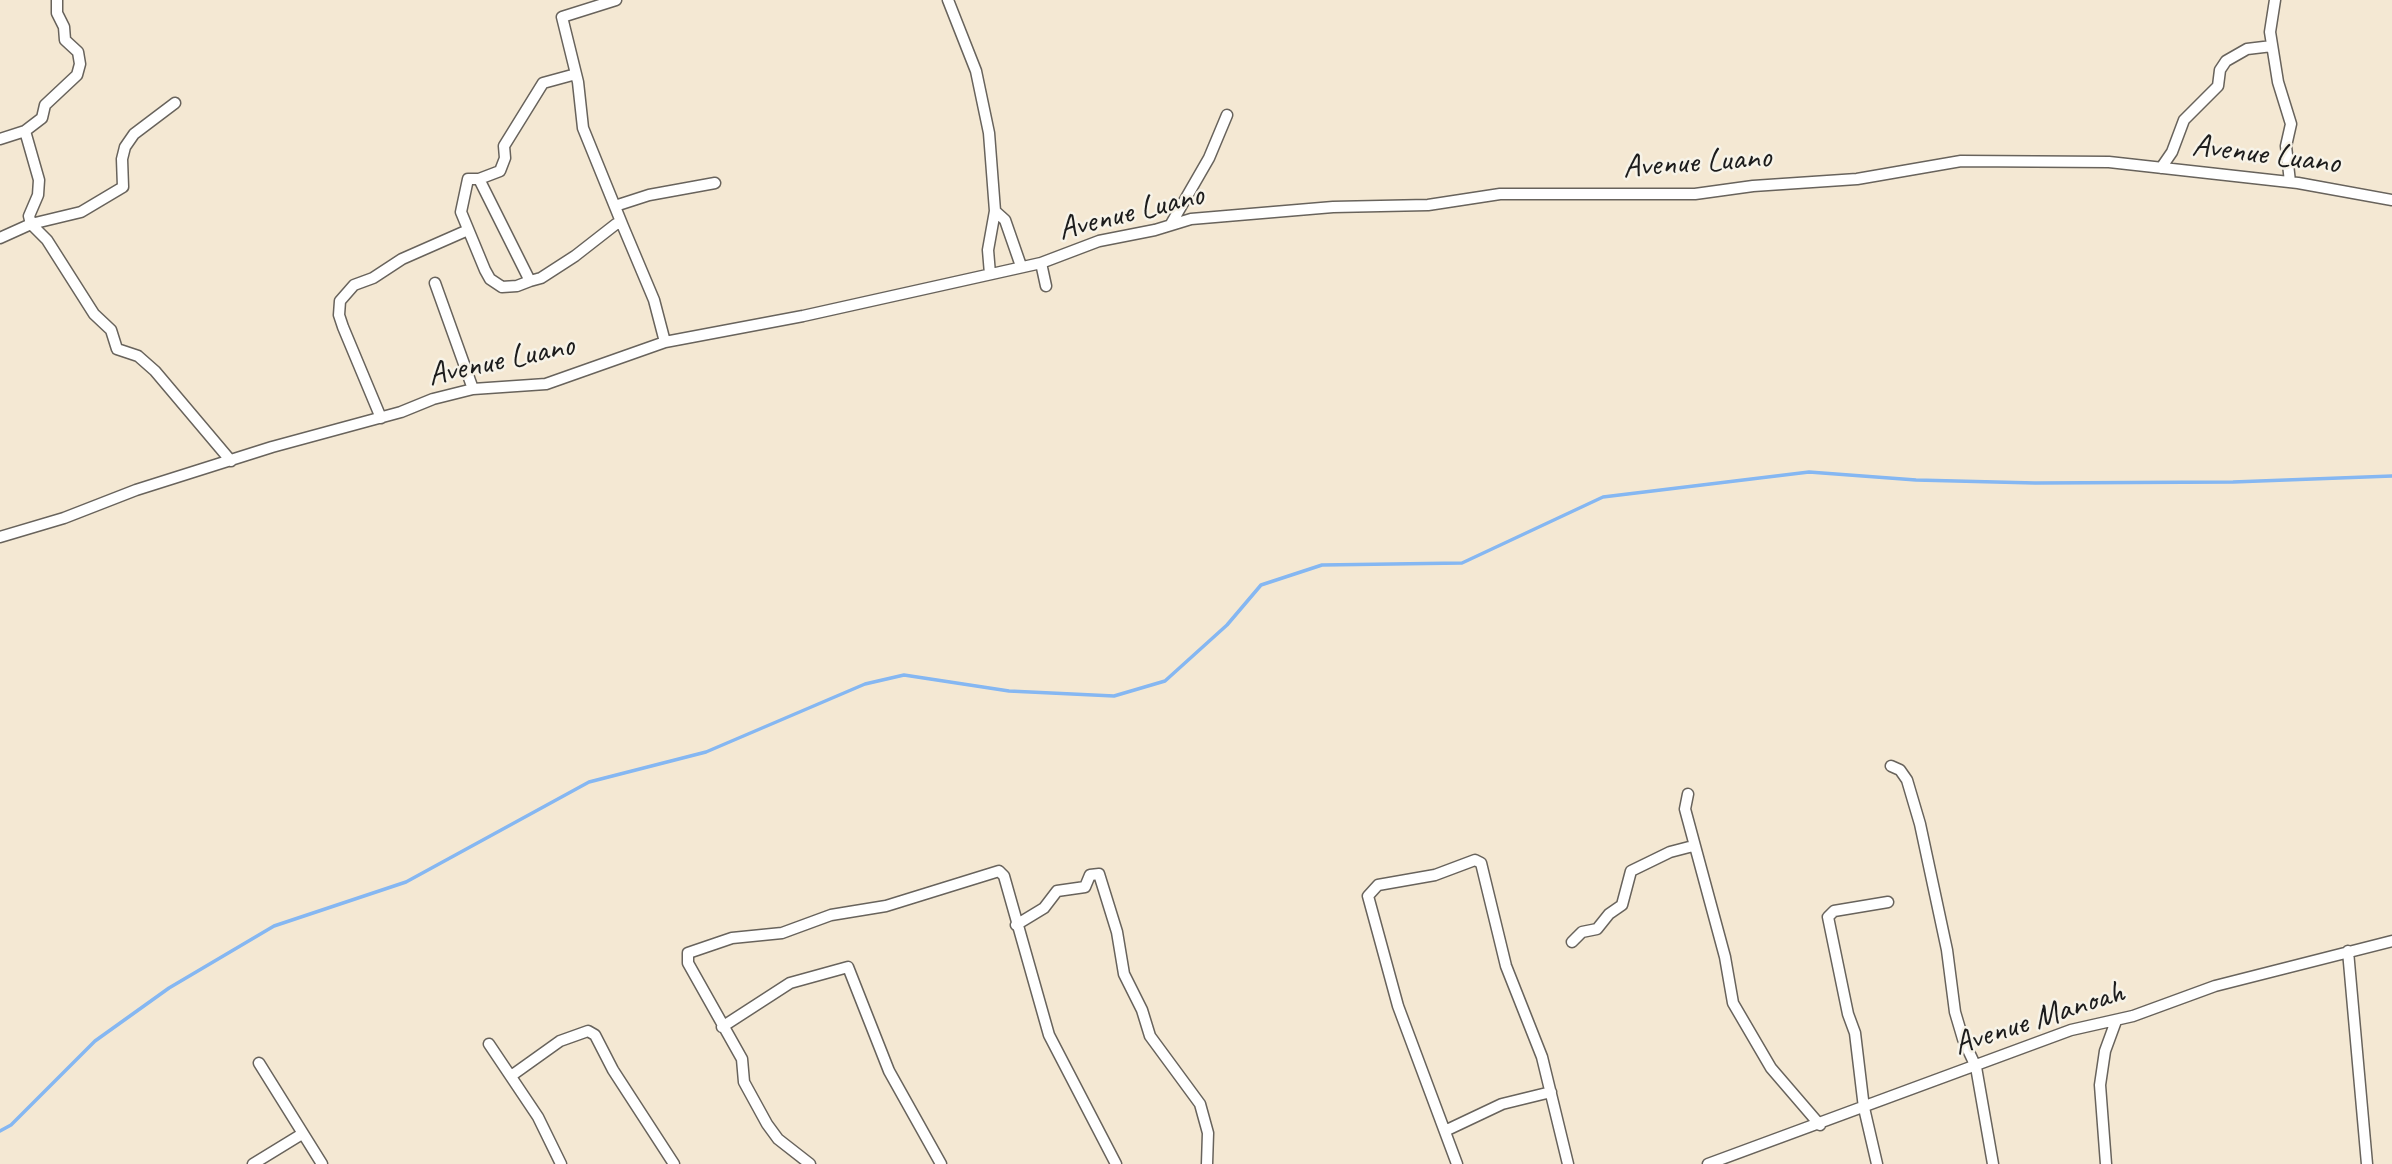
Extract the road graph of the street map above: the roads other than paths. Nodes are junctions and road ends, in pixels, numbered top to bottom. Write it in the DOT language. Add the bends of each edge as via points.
graph roads {
  1 [pos="57,0"];
  2 [pos="616,0"];
  3 [pos="948,0"];
  4 [pos="2275,0"];
  5 [pos="2272,46"];
  6 [pos="576,74"];
  7 [pos="175,103"];
  8 [pos="1227,115"];
  9 [pos="26,131"];
  10 [pos="0,139"];
  11 [pos="2161,168"];
  12 [pos="479,179"];
  13 [pos="2290,182"];
  14 [pos="715,183"];
  15 [pos="2392,200"];
  16 [pos="615,206"];
  17 [pos="995,211"];
  18 [pos="31,224"];
  19 [pos="1171,224"];
  20 [pos="622,225"];
  21 [pos="468,230"];
  22 [pos="0,238"];
  23 [pos="1041,263"];
  24 [pos="1021,266"];
  25 [pos="990,274"];
  26 [pos="530,281"];
  27 [pos="435,283"];
  28 [pos="1046,286"];
  29 [pos="665,342"];
  30 [pos="473,389"];
  31 [pos="381,418"];
  32 [pos="231,461"];
  33 [pos="0,537"];
  34 [pos="1891,766"];
  35 [pos="1688,794"];
  36 [pos="1693,846"];
  37 [pos="1888,902"];
  38 [pos="1016,925"];
  39 [pos="2392,941"];
  40 [pos="1572,942"];
  41 [pos="2348,951"];
  42 [pos="2116,1021"];
  43 [pos="722,1027"];
  44 [pos="489,1044"];
  45 [pos="259,1063"];
  46 [pos="1976,1067"];
  47 [pos="511,1076"];
  48 [pos="1551,1092"];
  49 [pos="1864,1108"];
  50 [pos="1820,1125"];
  51 [pos="1447,1130"];
  52 [pos="302,1134"];
  53 [pos="253,1164"];
  54 [pos="322,1164"];
  55 [pos="561,1164"];
  56 [pos="674,1164"];
  57 [pos="810,1164"];
  58 [pos="941,1164"];
  59 [pos="1116,1164"];
  60 [pos="1207,1164"];
  61 [pos="1457,1164"];
  62 [pos="1568,1164"];
  63 [pos="1708,1164"];
  64 [pos="1877,1164"];
  65 [pos="1993,1164"];
  66 [pos="2106,1164"];
  67 [pos="2367,1164"];
  1 -- 9 [label="street" via="65,40 78,52 79,70 46,105 42,118"];
  2 -- 6 [label="street" via="562,18"];
  3 -- 17 [label="street" via="980,86 992,152"];
  4 -- 5 [label="street"];
  5 -- 11 [label="street" via="2248,49 2226,61 2218,86 2184,120"];
  5 -- 13 [label="street" via="2291,124 2286,146"];
  6 -- 12 [label="street" via="543,83 504,146 500,171"];
  6 -- 16 [label="street" via="583,128"];
  7 -- 18 [label="street" via="134,134 125,147 123,187 81,212"];
  8 -- 19 [label="street" via="1209,158"];
  9 -- 10 [label="street"];
  9 -- 18 [label="street" via="39,180"];
  11 -- 13 [label="street, Avenue Luano"];
  11 -- 19 [label="street, Avenue Luano" via="2109,162 1947,161 1857,179 1695,194 1500,194 1428,205 1333,207"];
  12 -- 21 [label="street" via="471,177 466,184 461,212"];
  12 -- 26 [label="street"];
  13 -- 15 [label="street, Avenue Luano"];
  14 -- 16 [label="street"];
  16 -- 20 [label="street"];
  17 -- 24 [label="street" via="1006,220"];
  17 -- 25 [label="street" via="988,250"];
  18 -- 22 [label="street"];
  18 -- 32 [label="street" via="47,240 94,314 111,330 117,349 138,356 155,371"];
  19 -- 23 [label="street, Avenue Luano" via="1099,241"];
  20 -- 26 [label="street" via="616,224 575,256"];
  20 -- 29 [label="street" via="654,300"];
  21 -- 26 [label="street" via="490,279 507,288"];
  21 -- 31 [label="street" via="354,285 340,301 343,327"];
  23 -- 24 [label="street, Avenue Luano"];
  23 -- 28 [label="street"];
  24 -- 25 [label="street, Avenue Luano"];
  25 -- 29 [label="street, Avenue Luano"];
  27 -- 30 [label="street"];
  29 -- 30 [label="street, Avenue Luano" via="546,384"];
  30 -- 31 [label="street, Avenue Luano"];
  31 -- 32 [label="street, Avenue Luano"];
  32 -- 33 [label="street, Avenue Luano"];
  34 -- 46 [label="street" via="1907,780 1920,824 1955,1012"];
  35 -- 36 [label="street" via="1685,809"];
  36 -- 40 [label="street" via="1631,871 1622,905 1597,929 1582,932"];
  36 -- 50 [label="street" via="1726,957 1737,1013 1772,1068"];
  37 -- 49 [label="street" via="1829,915 1860,1060"];
  38 -- 43 [label="street" via="1004,876 999,872 894,904 831,915 782,933 720,941 687,955"];
  38 -- 59 [label="street" via="1049,1035"];
  38 -- 60 [label="street" via="1044,908 1057,891 1085,887 1090,875 1099,874 1124,974 1150,1036 1200,1104 1208,1133"];
  39 -- 41 [label="street, Avenue Manoah"];
  41 -- 42 [label="street, Avenue Manoah" via="2216,986"];
  41 -- 67 [label="street"];
  42 -- 46 [label="street, Avenue Manoah" via="2071,1030"];
  42 -- 66 [label="street" via="2100,1084"];
  43 -- 57 [label="street" via="742,1059 744,1082 767,1124"];
  43 -- 58 [label="street" via="790,983 848,967 889,1071"];
  44 -- 47 [label="street"];
  45 -- 52 [label="street"];
  46 -- 49 [label="street, Avenue Manoah"];
  46 -- 65 [label="street"];
  47 -- 55 [label="street"];
  47 -- 56 [label="street" via="560,1041 588,1031"];
  48 -- 51 [label="street" via="1502,1104"];
  48 -- 51 [label="street" via="1534,1032 1506,966 1480,861 1436,875 1378,885 1370,890 1368,904 1398,1006"];
  48 -- 62 [label="street"];
  49 -- 50 [label="street, Avenue Manoah"];
  49 -- 64 [label="street"];
  50 -- 63 [label="street, Avenue Manoah"];
  51 -- 61 [label="street"];
  52 -- 53 [label="street"];
  52 -- 54 [label="street"];
}
